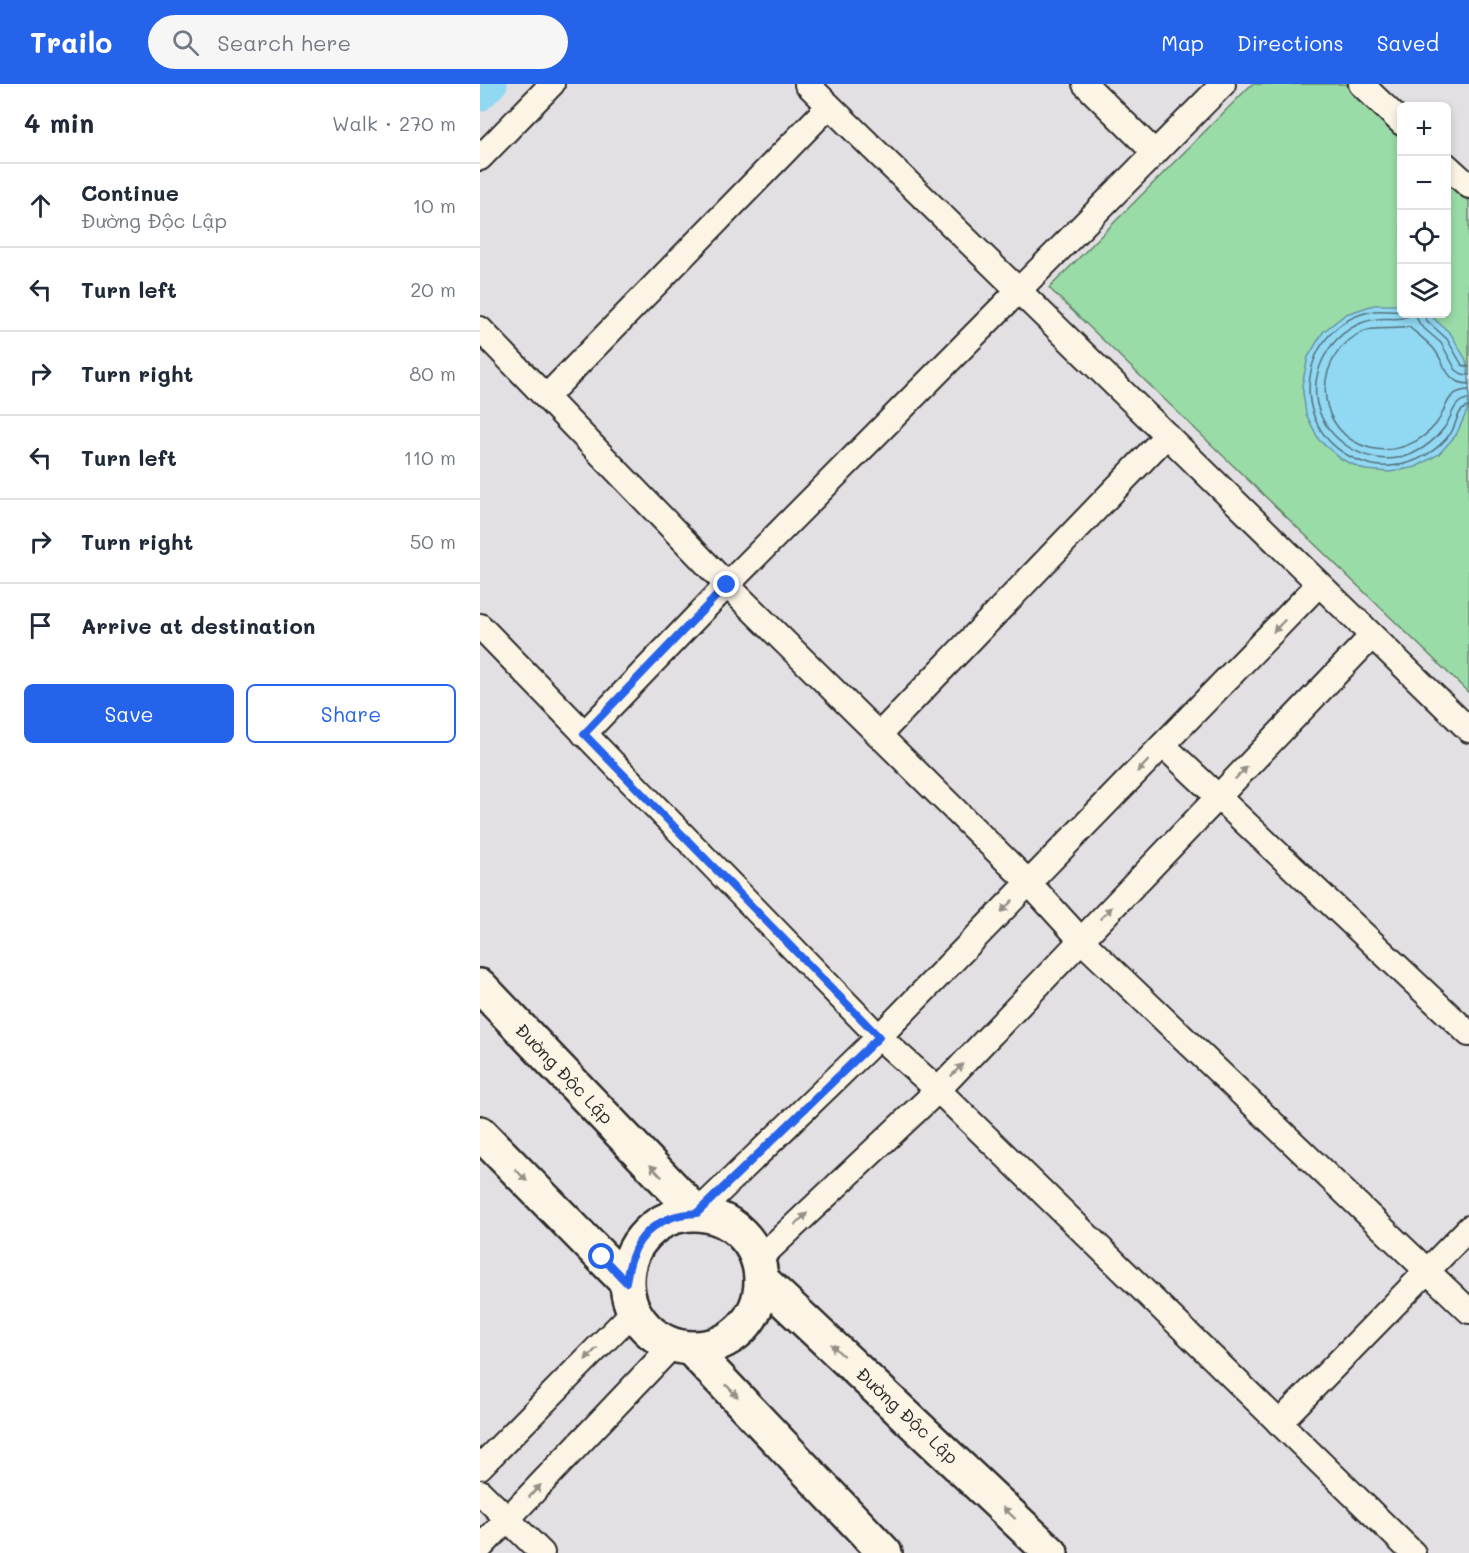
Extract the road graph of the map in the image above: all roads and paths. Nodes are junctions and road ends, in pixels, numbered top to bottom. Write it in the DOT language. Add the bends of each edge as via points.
graph roads {
  1 [pos="552,84"];
  2 [pos="807,84"];
  3 [pos="1085,84"];
  4 [pos="1223,84"];
  5 [pos="1361,84"];
  6 [pos="830,106"];
  7 [pos="1397,119"];
  8 [pos="1155,153"];
  9 [pos="480,158"];
  10 [pos="1451,170"];
  11 [pos="1469,186"];
  12 [pos="1019,290"];
  13 [pos="480,329"];
  14 [pos="546,398"];
  15 [pos="1167,435"];
  16 [pos="1319,584"];
  17 [pos="727,585"];
  18 [pos="480,626"];
  19 [pos="1372,636"];
  20 [pos="1469,730"];
  21 [pos="584,734"];
  22 [pos="879,735"];
  23 [pos="1163,745"];
  24 [pos="1218,797"];
  25 [pos="1029,883"];
  26 [pos="1081,940"];
  27 [pos="480,986"];
  28 [pos="1469,1034"];
  29 [pos="879,1037"];
  30 [pos="938,1090"];
  31 [pos="480,1133"];
  32 [pos="697,1213"];
  33 [pos="1469,1228"];
  34 [pos="760,1269"];
  35 [pos="1427,1271"];
  36 [pos="629,1298"];
  37 [pos="1469,1311"];
  38 [pos="682,1347"];
  39 [pos="1279,1423"];
  40 [pos="480,1467"];
  41 [pos="480,1492"];
  42 [pos="507,1519"];
  43 [pos="480,1548"];
  44 [pos="542,1553"];
  45 [pos="885,1553"];
  46 [pos="1051,1553"];
  47 [pos="1413,1553"];
  1 -- 9 [label="street"];
  2 -- 6 [label="street"];
  3 -- 8 [label="street"];
  4 -- 8 [label="street"];
  5 -- 7 [label="street"];
  6 -- 12 [label="street"];
  6 -- 14 [label="street"];
  8 -- 12 [label="street"];
  10 -- 11 [label="street"];
  12 -- 15 [label="street"];
  12 -- 17 [label="street"];
  13 -- 14 [label="street"];
  14 -- 17 [label="street"];
  15 -- 16 [label="street"];
  15 -- 22 [label="street"];
  16 -- 19 [label="street"];
  16 -- 23 [label="street, one-way"];
  17 -- 21 [label="street"];
  17 -- 22 [label="street"];
  18 -- 21 [label="street"];
  19 -- 20 [label="street"];
  24 -- 19 [label="street, one-way"];
  21 -- 29 [label="street"];
  22 -- 25 [label="street"];
  23 -- 24 [label="street"];
  23 -- 25 [label="street, one-way"];
  26 -- 24 [label="street, one-way"];
  24 -- 28 [label="street"];
  25 -- 26 [label="street"];
  25 -- 29 [label="street, one-way"];
  30 -- 26 [label="street, one-way"];
  26 -- 35 [label="street"];
  32 -- 27 [label="street, Đường Độc Lập, one-way"];
  29 -- 30 [label="street"];
  29 -- 32 [label="street"];
  34 -- 30 [label="street, one-way"];
  30 -- 39 [label="street"];
  31 -- 36 [label="street, one-way"];
  32 -- 34 [label="street" via="717,1217 735,1227 750,1241"];
  32 -- 36 [label="street" via="675,1216 655,1225 639,1241 629,1260"];
  33 -- 35 [label="street"];
  34 -- 38 [label="street" via="759,1301 741,1329 713,1346"];
  46 -- 34 [label="street, Đường Độc Lập, one-way"];
  35 -- 37 [label="street"];
  35 -- 39 [label="street"];
  36 -- 38 [label="street" via="653,1335"];
  36 -- 40 [label="street, one-way"];
  42 -- 38 [label="street, one-way"];
  38 -- 45 [label="street, one-way"];
  39 -- 47 [label="street"];
  41 -- 42 [label="street"];
  42 -- 43 [label="street"];
  42 -- 44 [label="street"];
}
